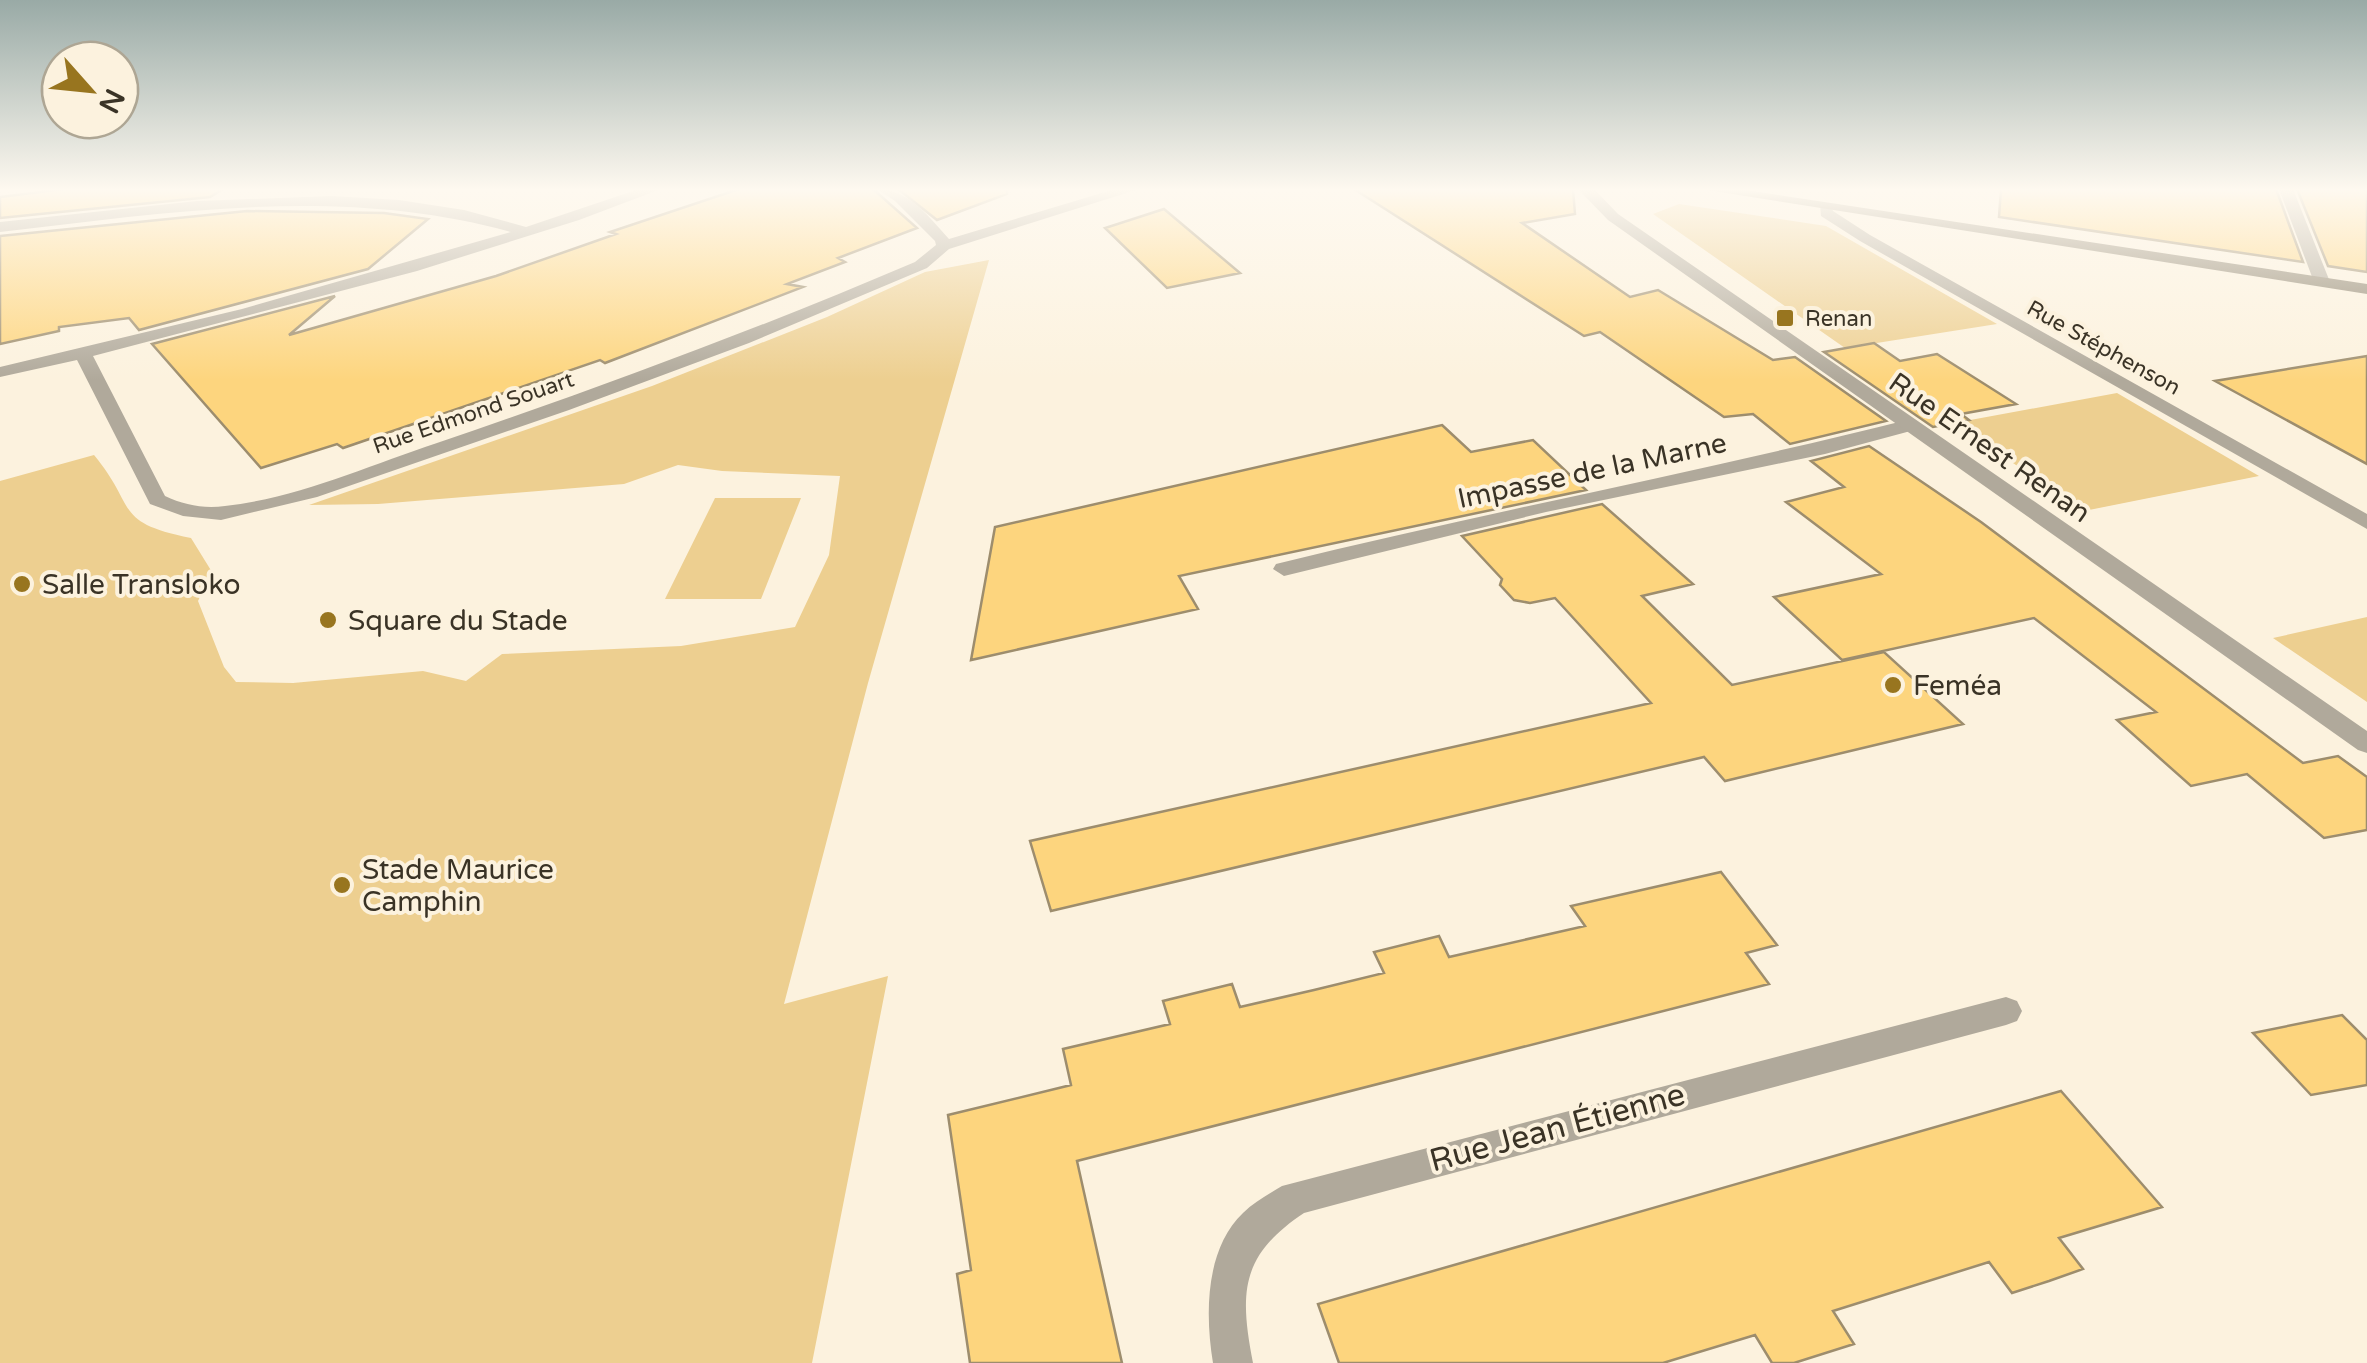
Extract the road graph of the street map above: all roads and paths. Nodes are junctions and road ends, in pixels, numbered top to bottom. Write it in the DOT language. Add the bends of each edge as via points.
graph roads {
  1 [pos="459,253"];
  2 [pos="936,253"];
  3 [pos="1663,253"];
  4 [pos="1891,253"];
  5 [pos="2127,253"];
  6 [pos="2310,253"];
  7 [pos="2322,282"];
  8 [pos="2367,289"];
  9 [pos="83,354"];
  10 [pos="0,372"];
  11 [pos="1911,425"];
  12 [pos="2367,523"];
  13 [pos="1284,569"];
  14 [pos="2367,744"];
  15 [pos="2006,1011"];
  16 [pos="1233,1363"];
  1 -- 9 [label="street"];
  2 -- 9 [label="street, Rue Edmond Souart" via="722,347 515,423 299,495 227,512 172,508 157,500"];
  3 -- 11 [label="street, Rue Ernest Renan"];
  4 -- 12 [label="street, Rue Stéphenson"];
  5 -- 7 [label="main road"];
  6 -- 7 [label="street"];
  7 -- 8 [label="main road"];
  9 -- 10 [label="street"];
  11 -- 13 [label="street, Impasse de la Marne"];
  11 -- 14 [label="street, Rue Ernest Renan"];
  15 -- 16 [label="street, Rue Jean Étienne" via="1295,1198 1252,1228 1236,1258 1228,1281"];
}
